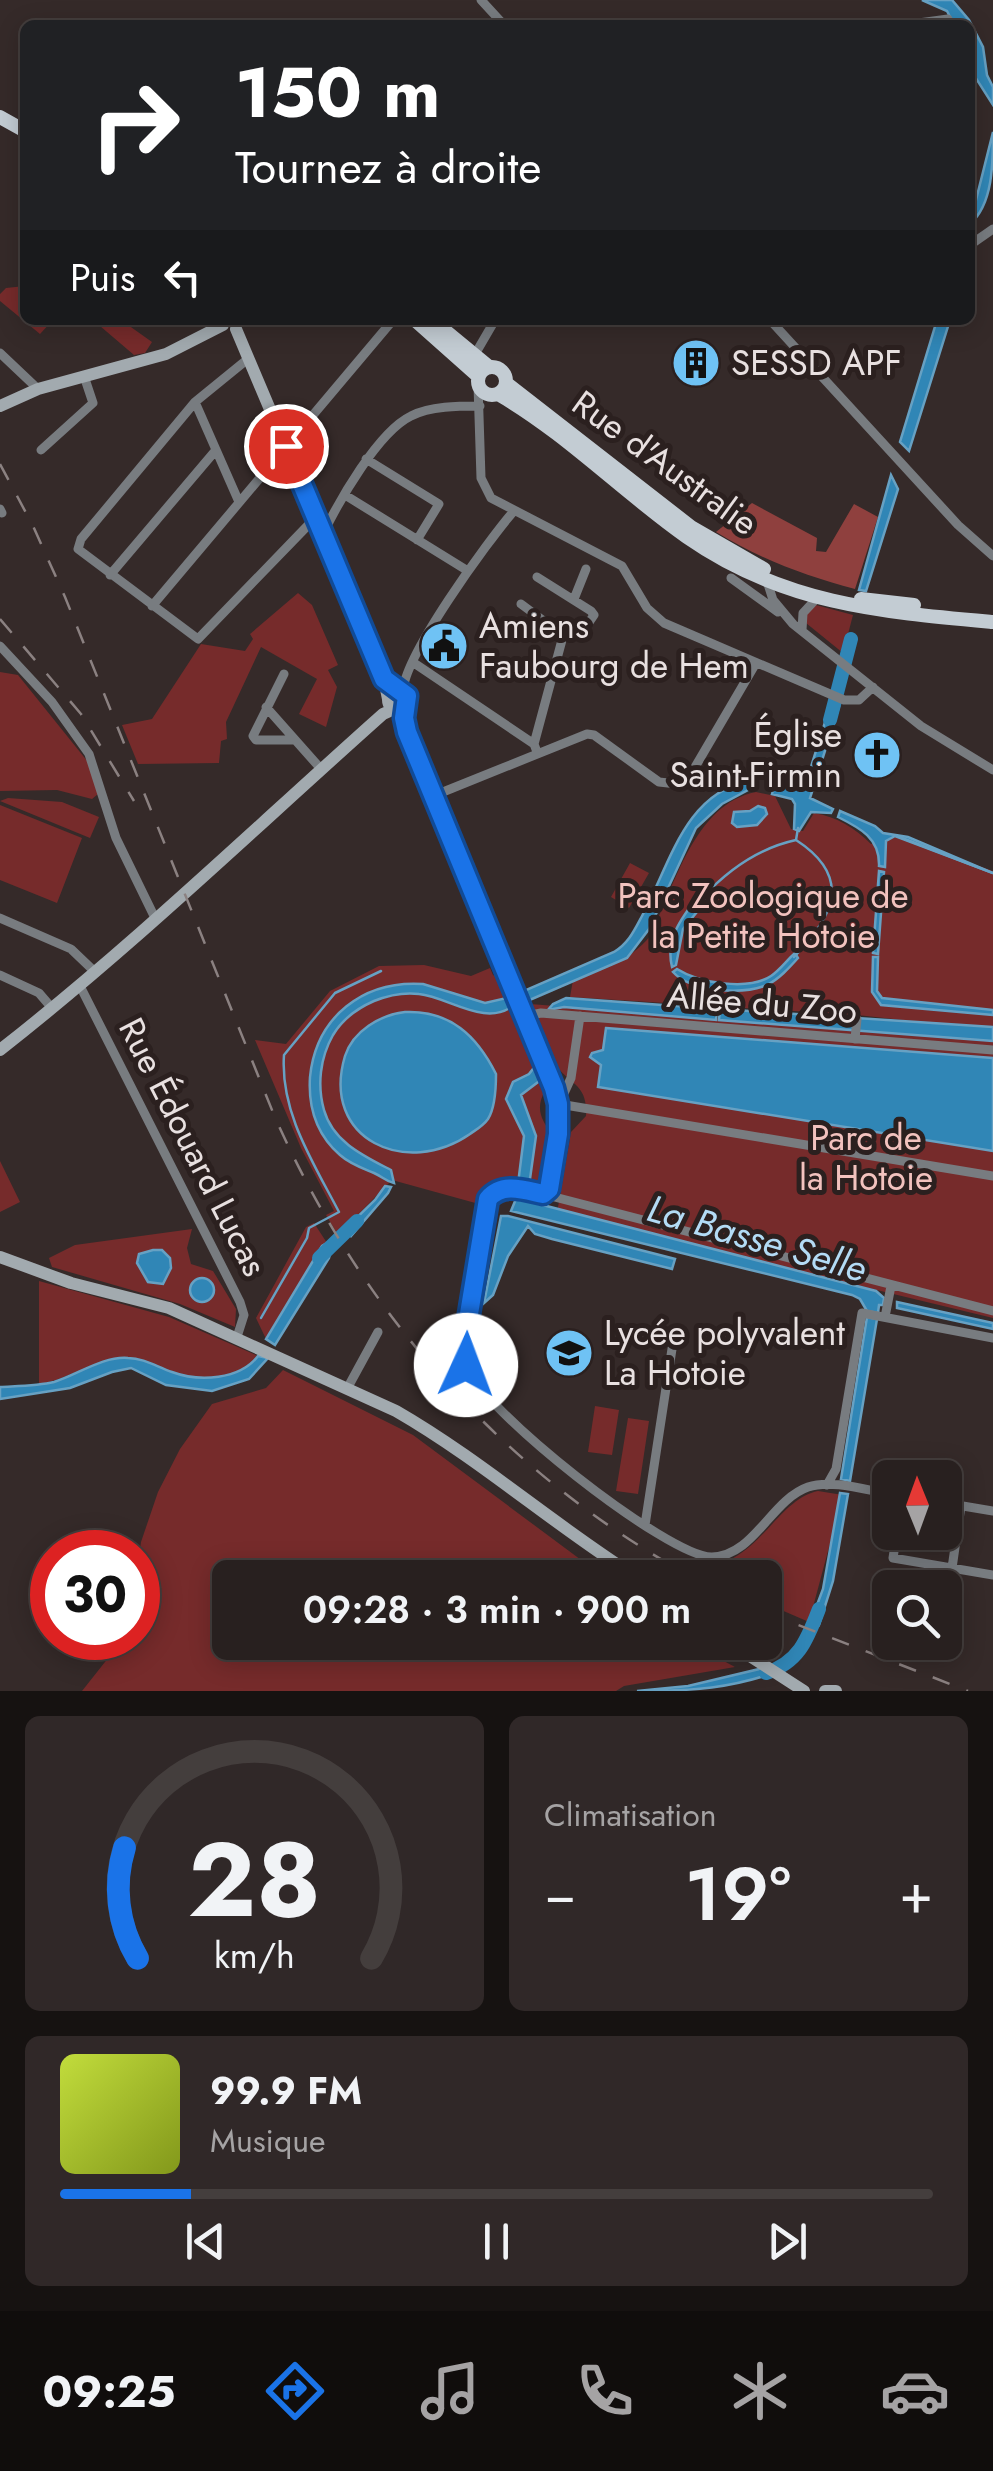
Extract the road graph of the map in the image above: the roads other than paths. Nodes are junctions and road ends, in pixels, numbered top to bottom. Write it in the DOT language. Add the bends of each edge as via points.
graph roads {
  1 [pos="481,0"];
  2 [pos="948,19"];
  3 [pos="499,20"];
  4 [pos="941,20"];
  5 [pos="228,325"];
  6 [pos="231,325"];
  7 [pos="389,325"];
  8 [pos="421,325"];
  9 [pos="438,325"];
  10 [pos="492,325"];
  11 [pos="775,325"];
  12 [pos="785,325"];
  13 [pos="791,343"];
  14 [pos="0,353"];
  15 [pos="474,356"];
  16 [pos="249,358"];
  17 [pos="84,376"];
  18 [pos="482,376"];
  19 [pos="38,389"];
  20 [pos="499,391"];
  21 [pos="195,402"];
  22 [pos="0,406"];
  23 [pos="480,406"];
  24 [pos="286,446"];
  25 [pos="41,450"];
  26 [pos="216,450"];
  27 [pos="366,459"];
  28 [pos="345,496"];
  29 [pos="239,502"];
  30 [pos="513,512"];
  31 [pos="316,517"];
  32 [pos="323,534"];
  33 [pos="418,540"];
  34 [pos="993,556"];
  35 [pos="586,569"];
  36 [pos="468,571"];
  37 [pos="110,575"];
  38 [pos="537,577"];
  39 [pos="731,578"];
  40 [pos="767,581"];
  41 [pos="795,587"];
  42 [pos="817,598"];
  43 [pos="574,599"];
  44 [pos="521,604"];
  45 [pos="152,606"];
  46 [pos="993,613"];
  47 [pos="785,616"];
  48 [pos="993,622"];
  49 [pos="802,630"];
  50 [pos="560,633"];
  51 [pos="0,646"];
  52 [pos="414,663"];
  53 [pos="756,663"];
  54 [pos="284,674"];
  55 [pos="873,688"];
  56 [pos="396,705"];
  57 [pos="266,707"];
  58 [pos="294,740"];
  59 [pos="536,748"];
  60 [pos="321,770"];
  61 [pos="993,770"];
  62 [pos="433,796"];
  63 [pos="0,918"];
  64 [pos="154,918"];
  65 [pos="94,971"];
  66 [pos="0,975"];
  67 [pos="79,984"];
  68 [pos="51,1007"];
  69 [pos="526,1016"];
  70 [pos="580,1016"];
  71 [pos="2,1045"];
  72 [pos="993,1050"];
  73 [pos="558,1104"];
  74 [pos="993,1176"];
  75 [pos="543,1194"];
  76 [pos="0,1256"];
  77 [pos="890,1291"];
  78 [pos="993,1311"];
  79 [pos="882,1317"];
  80 [pos="378,1332"];
  81 [pos="674,1336"];
  82 [pos="237,1337"];
  83 [pos="993,1338"];
  84 [pos="348,1387"];
  85 [pos="827,1485"];
  86 [pos="872,1491"];
  87 [pos="962,1506"];
  88 [pos="993,1511"];
  89 [pos="645,1525"];
  90 [pos="894,1550"];
  91 [pos="955,1550"];
  92 [pos="611,1560"];
  93 [pos="952,1568"];
  94 [pos="993,1575"];
  95 [pos="755,1660"];
  96 [pos="804,1691"];
  97 [pos="825,1691"];
  98 [pos="836,1691"];
  1 -- 3 [label="street"];
  2 -- 4 [label="street"];
  5 -- 17 [label="main road" via="166,354"];
  6 -- 16 [label="main road"];
  7 -- 24 [label="street"];
  8 -- 18 [label="main road"];
  9 -- 15 [label="main road"];
  10 -- 15 [label="street"];
  11 -- 13 [label="street"];
  12 -- 13 [label="street"];
  13 -- 34 [label="street"];
  14 -- 19 [label="street"];
  15 -- 18 [label="main road"];
  16 -- 21 [label="street"];
  16 -- 24 [label="main road"];
  17 -- 19 [label="main road"];
  17 -- 25 [label="street" via="93,403"];
  18 -- 20 [label="main road" via="484,392"];
  18 -- 20 [label="main road" via="500,369"];
  18 -- 23 [label="street"];
  19 -- 22 [label="main road"];
  20 -- 23 [label="street"];
  20 -- 40 [label="main road, Rue d'Australie" via="688,537"];
  20 -- 41 [label="main road, Rue d'Australie" via="691,527"];
  21 -- 26 [label="street"];
  21 -- 37 [label="street" via="78,546"];
  23 -- 27 [label="street" via="409,416"];
  23 -- 30 [label="street" via="482,485"];
  24 -- 29 [label="street"];
  24 -- 31 [label="main road"];
  26 -- 29 [label="street"];
  26 -- 37 [label="street"];
  27 -- 28 [label="street"];
  27 -- 33 [label="street" via="440,504"];
  28 -- 32 [label="street"];
  28 -- 33 [label="street"];
  29 -- 45 [label="street"];
  30 -- 36 [label="street"];
  30 -- 53 [label="street" via="622,566 664,624"];
  31 -- 32 [label="main road"];
  31 -- 45 [label="street" via="198,638"];
  32 -- 56 [label="main road"];
  33 -- 36 [label="street"];
  35 -- 43 [label="street"];
  36 -- 52 [label="street"];
  37 -- 45 [label="street"];
  38 -- 43 [label="street"];
  39 -- 47 [label="street, Rue d'Australie"];
  40 -- 41 [label="main road, Rue d'Australie"];
  40 -- 47 [label="street, Rue d'Australie"];
  41 -- 42 [label="main road"];
  41 -- 46 [label="main road"];
  42 -- 48 [label="main road" via="882,612"];
  42 -- 49 [label="street" via="802,613"];
  43 -- 50 [label="street" via="594,614 584,637"];
  44 -- 50 [label="street"];
  47 -- 49 [label="street, Rue d'Australie"];
  49 -- 55 [label="street, Rue d'Australie"];
  50 -- 59 [label="street"];
  51 -- 64 [label="street" via="90,754 116,838"];
  52 -- 56 [label="street"];
  52 -- 59 [label="street"];
  53 -- 55 [label="street" via="844,700 860,700"];
  53 -- 59 [label="street" via="691,774 677,784 659,782 594,735"];
  54 -- 57 [label="street"];
  55 -- 61 [label="street, Rue d'Australie"];
  56 -- 60 [label="main road"];
  56 -- 62 [label="street"];
  57 -- 58 [label="street"];
  57 -- 58 [label="street" via="254,738"];
  58 -- 60 [label="street"];
  59 -- 62 [label="street"];
  60 -- 64 [label="main road"];
  62 -- 69 [label="street"];
  63 -- 65 [label="street" via="71,950"];
  64 -- 65 [label="main road"];
  65 -- 67 [label="main road"];
  66 -- 68 [label="street" via="39,993"];
  67 -- 68 [label="main road"];
  67 -- 82 [label="street, Rue Édouard Lucas" via="240,1302 244,1315"];
  68 -- 71 [label="main road"];
  69 -- 70 [label="street, Allée du Zoo"];
  69 -- 73 [label="street"];
  70 -- 72 [label="street, Allée du Zoo" via="856,1029"];
  70 -- 73 [label="street" via="571,1078"];
  73 -- 74 [label="street"];
  73 -- 75 [label="street" via="552,1182"];
  75 -- 77 [label="street"];
  75 -- 89 [label="street" via="495,1191 486,1209 466,1332 469,1372 554,1458"];
  76 -- 82 [label="main road" via="71,1283 170,1308"];
  77 -- 78 [label="street"];
  77 -- 79 [label="street"];
  79 -- 83 [label="street"];
  79 -- 85 [label="street" via="862,1313 836,1469"];
  80 -- 84 [label="street"];
  81 -- 89 [label="street"];
  82 -- 84 [label="main road"];
  84 -- 92 [label="main road" via="429,1430"];
  85 -- 86 [label="street"];
  85 -- 89 [label="street" via="803,1488 724,1556 689,1552"];
  87 -- 88 [label="street"];
  90 -- 93 [label="street" via="893,1558"];
  91 -- 93 [label="street"];
  93 -- 94 [label="street"];
  95 -- 96 [label="main road"];
  97 -- 98 [label="main road"];
}
